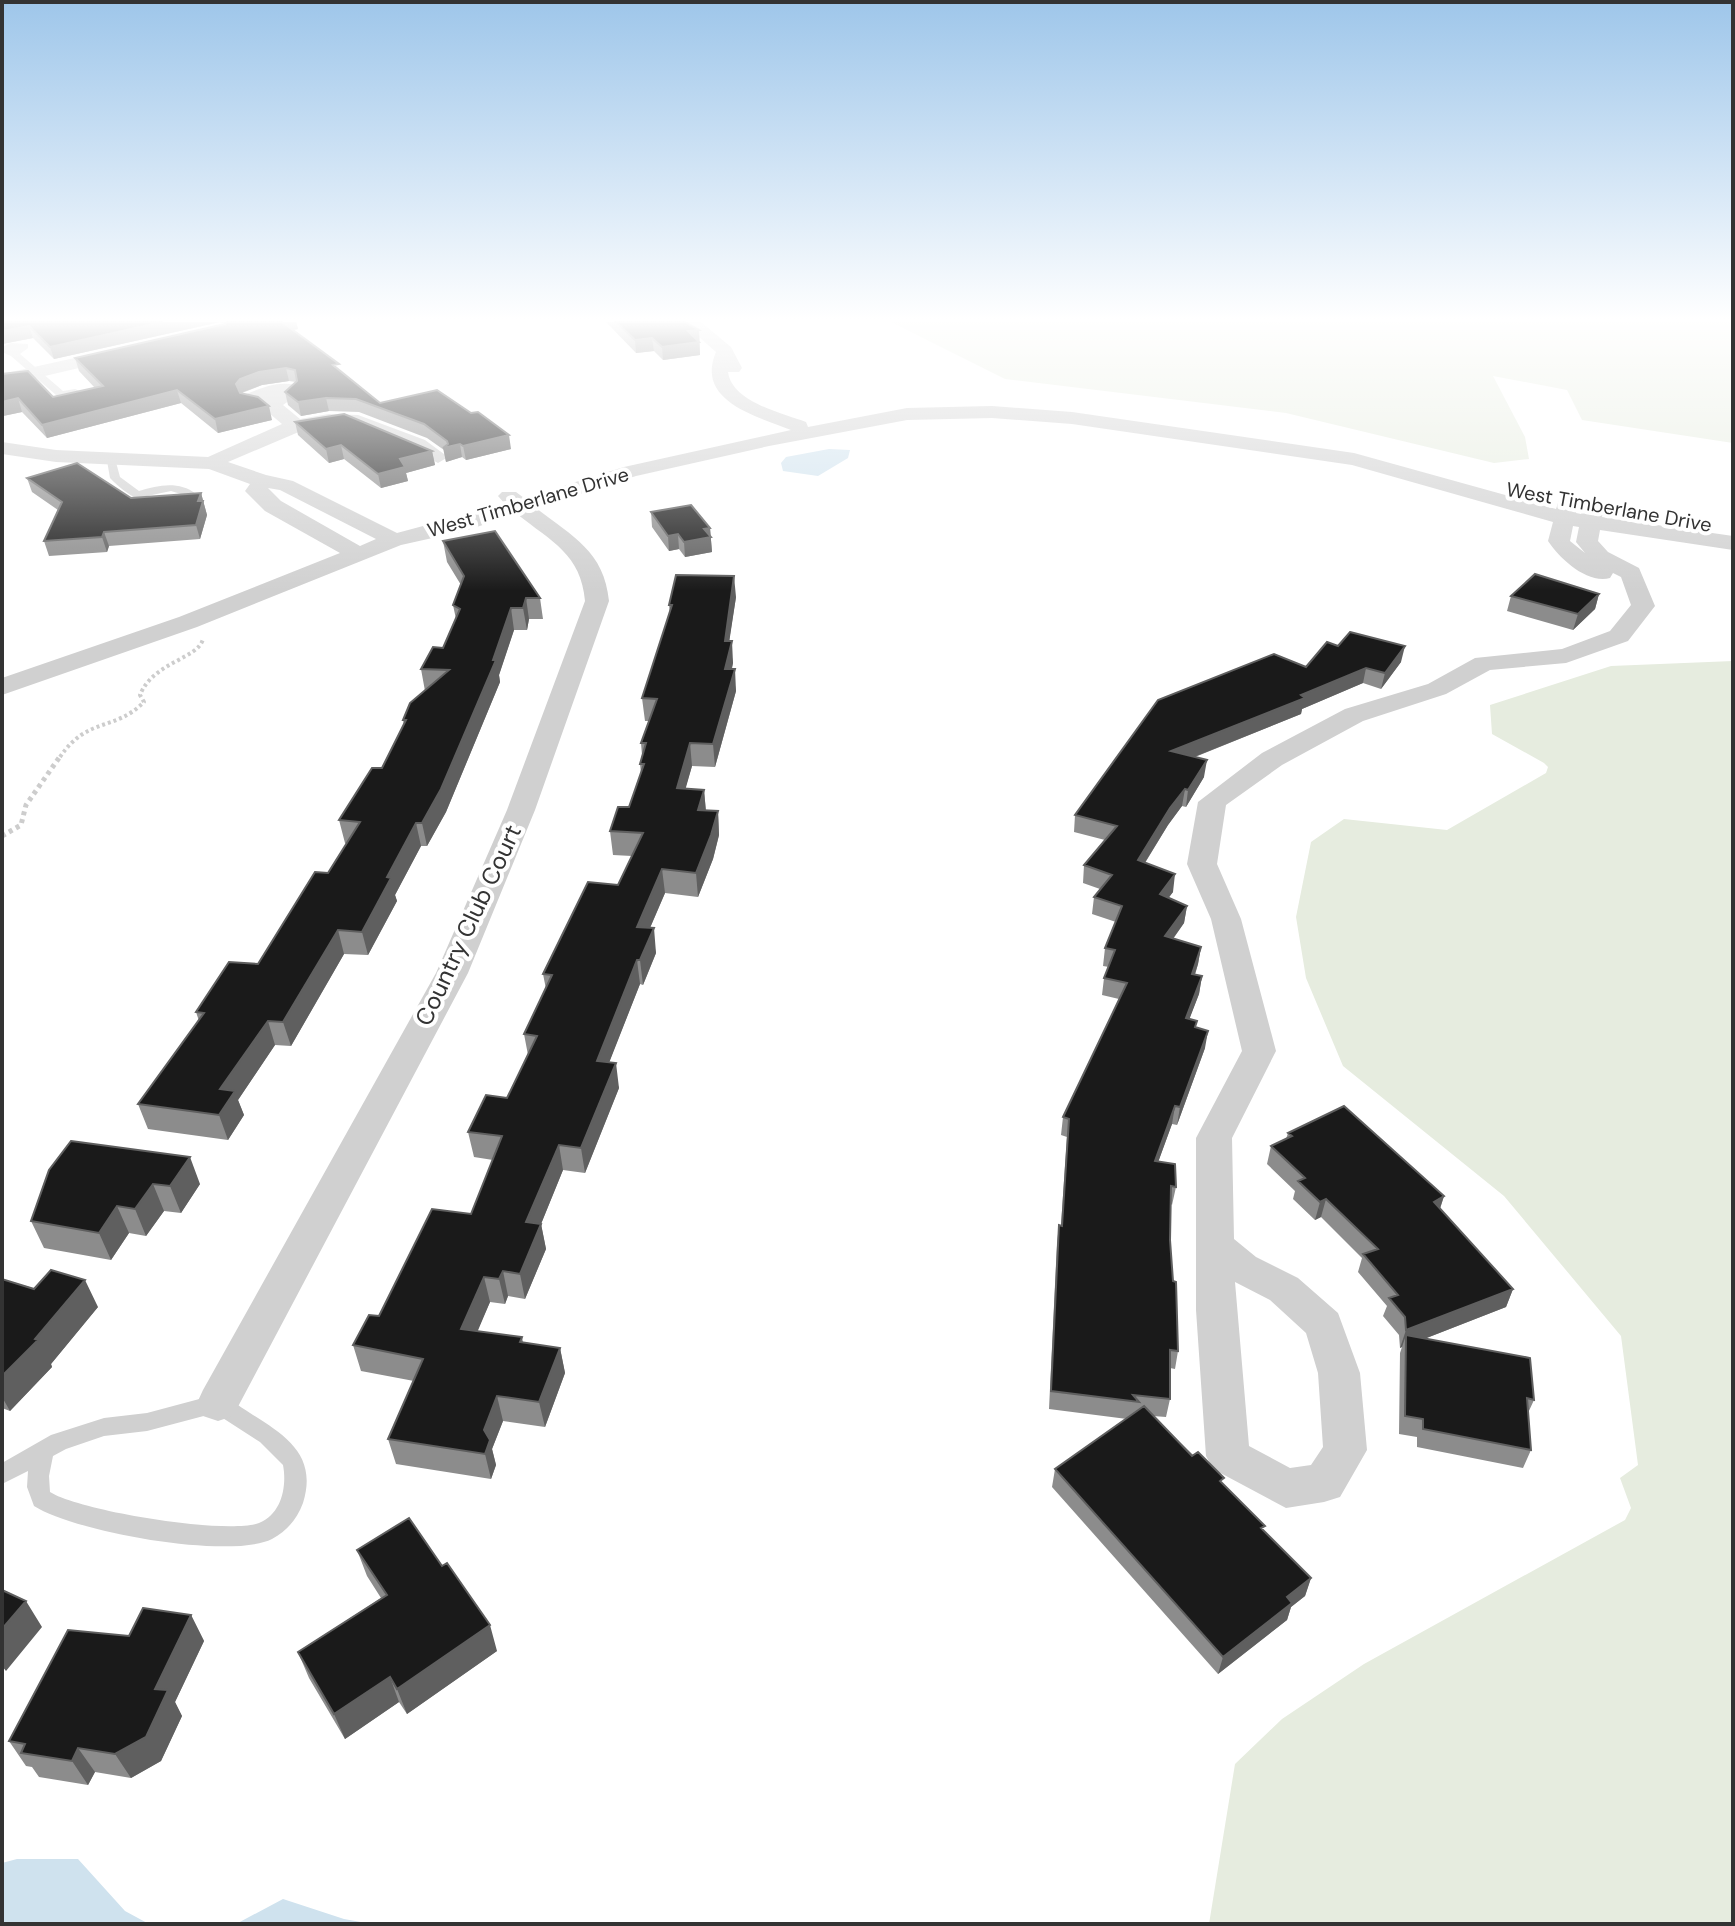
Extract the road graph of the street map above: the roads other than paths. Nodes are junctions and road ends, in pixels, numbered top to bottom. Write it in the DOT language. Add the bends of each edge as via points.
graph roads {
  1 [pos="279,412"];
  2 [pos="767,412"];
  3 [pos="888,412"];
  4 [pos="1115,412"];
  5 [pos="296,426"];
  6 [pos="799,426"];
  7 [pos="2,448"];
  8 [pos="110,457"];
  9 [pos="438,457"];
  10 [pos="211,463"];
  11 [pos="262,481"];
  12 [pos="137,496"];
  13 [pos="514,500"];
  14 [pos="1566,510"];
  15 [pos="1592,515"];
  16 [pos="1733,529"];
  17 [pos="402,538"];
  18 [pos="1733,543"];
  19 [pos="358,554"];
  20 [pos="1634,587"];
  21 [pos="104,649"];
  22 [pos="2,678"];
  23 [pos="2,687"];
  24 [pos="1217,1246"];
  25 [pos="218,1403"];
  26 [pos="43,1452"];
  27 [pos="2,1474"];
  1 -- 5 [label="street"];
  2 -- 6 [label="street"];
  3 -- 6 [label="street, West Timberlane Drive"];
  4 -- 14 [label="street, West Timberlane Drive" via="1350,445"];
  5 -- 9 [label="street" via="350,419 422,443"];
  5 -- 10 [label="street"];
  6 -- 13 [label="street, West Timberlane Drive" via="627,460"];
  7 -- 8 [label="street"];
  8 -- 10 [label="street"];
  8 -- 12 [label="lane" via="115,478"];
  10 -- 11 [label="street"];
  11 -- 17 [label="street" via="286,485"];
  11 -- 19 [label="street" via="256,491 273,506"];
  13 -- 14 [label="street, West Timberlane Drive" via="769,440 907,414 992,412 1088,420 1354,459"];
  13 -- 17 [label="street, West Timberlane Drive" via="456,526"];
  13 -- 25 [label="street, Country Club Court" via="585,558 597,601 521,810 452,973"];
  14 -- 15 [label="street, West Timberlane Drive"];
  14 -- 20 [label="street" via="1559,541 1568,553"];
  15 -- 16 [label="street, West Timberlane Drive"];
  15 -- 18 [label="street, West Timberlane Drive"];
  15 -- 20 [label="street" via="1587,542 1600,557 1631,573"];
  17 -- 19 [label="street, West Timberlane Drive"];
  19 -- 21 [label="street, West Timberlane Drive"];
  20 -- 24 [label="street" via="1643,606 1619,636 1566,656 1484,663 1437,689 1354,715 1272,759 1212,802 1202,864 1226,919 1259,1051 1214,1138"];
  21 -- 22 [label="street, West Timberlane Drive"];
  21 -- 23 [label="street, West Timberlane Drive"];
  24 -- 24 [label="street" via="1216,1310 1228,1456 1286,1488 1324,1483 1345,1450 1339,1373 1324,1325 1284,1289 1242,1268"];
  25 -- 26 [label="lane" via="104,1427"];
  25 -- 26 [label="lane" via="293,1460 292,1503 283,1520 259,1534 221,1537 55,1509 43,1500 36,1484"];
  26 -- 27 [label="lane"];
}
